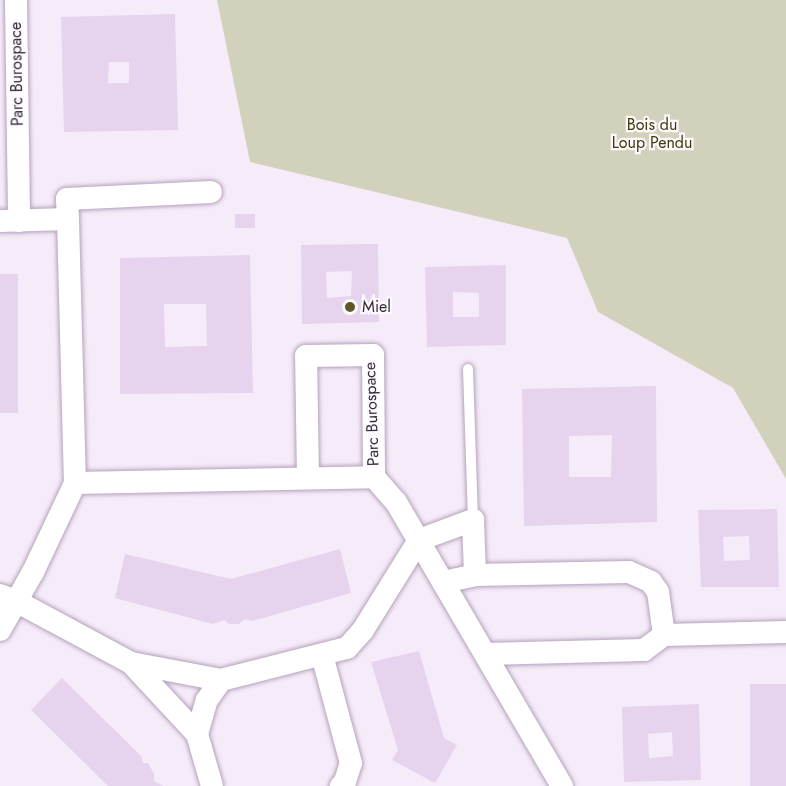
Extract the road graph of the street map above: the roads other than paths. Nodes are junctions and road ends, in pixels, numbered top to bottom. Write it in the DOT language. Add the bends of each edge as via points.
graph roads {
  1 [pos="16,0"];
  2 [pos="211,192"];
  3 [pos="68,219"];
  4 [pos="9,221"];
  5 [pos="468,369"];
  6 [pos="374,477"];
  7 [pos="308,478"];
  8 [pos="75,483"];
  9 [pos="473,520"];
  10 [pos="419,540"];
  11 [pos="475,575"];
  12 [pos="443,582"];
  13 [pos="0,585"];
  14 [pos="8,598"];
  15 [pos="0,630"];
  16 [pos="786,632"];
  17 [pos="663,634"];
  18 [pos="485,654"];
  19 [pos="322,655"];
  20 [pos="131,663"];
  21 [pos="221,680"];
  22 [pos="197,734"];
  23 [pos="212,786"];
  24 [pos="341,786"];
  25 [pos="562,786"];
  1 -- 4 [label="street, Parc Burospace"];
  2 -- 3 [label="street" via="67,199"];
  3 -- 4 [label="street, Parc Burospace"];
  3 -- 8 [label="street"];
  5 -- 9 [label="lane"];
  6 -- 7 [label="street, Parc Burospace"];
  6 -- 7 [label="street, Parc Burospace" via="373,355 306,356"];
  6 -- 10 [label="street, Parc Burospace" via="387,489"];
  7 -- 8 [label="street, Parc Burospace"];
  8 -- 14 [label="street"];
  9 -- 10 [label="street"];
  9 -- 11 [label="street"];
  10 -- 12 [label="street, Parc Burospace"];
  10 -- 19 [label="street" via="356,640 347,648"];
  11 -- 12 [label="street"];
  11 -- 17 [label="street" via="641,576 658,591"];
  12 -- 18 [label="street, Parc Burospace"];
  13 -- 14 [label="street"];
  14 -- 15 [label="street"];
  14 -- 20 [label="street"];
  16 -- 17 [label="street"];
  17 -- 18 [label="street" via="644,650"];
  18 -- 25 [label="street, Parc Burospace"];
  19 -- 21 [label="street"];
  19 -- 24 [label="street" via="351,763"];
  20 -- 21 [label="street"];
  20 -- 22 [label="street"];
  21 -- 22 [label="street" via="207,700"];
  22 -- 23 [label="street"];
}
